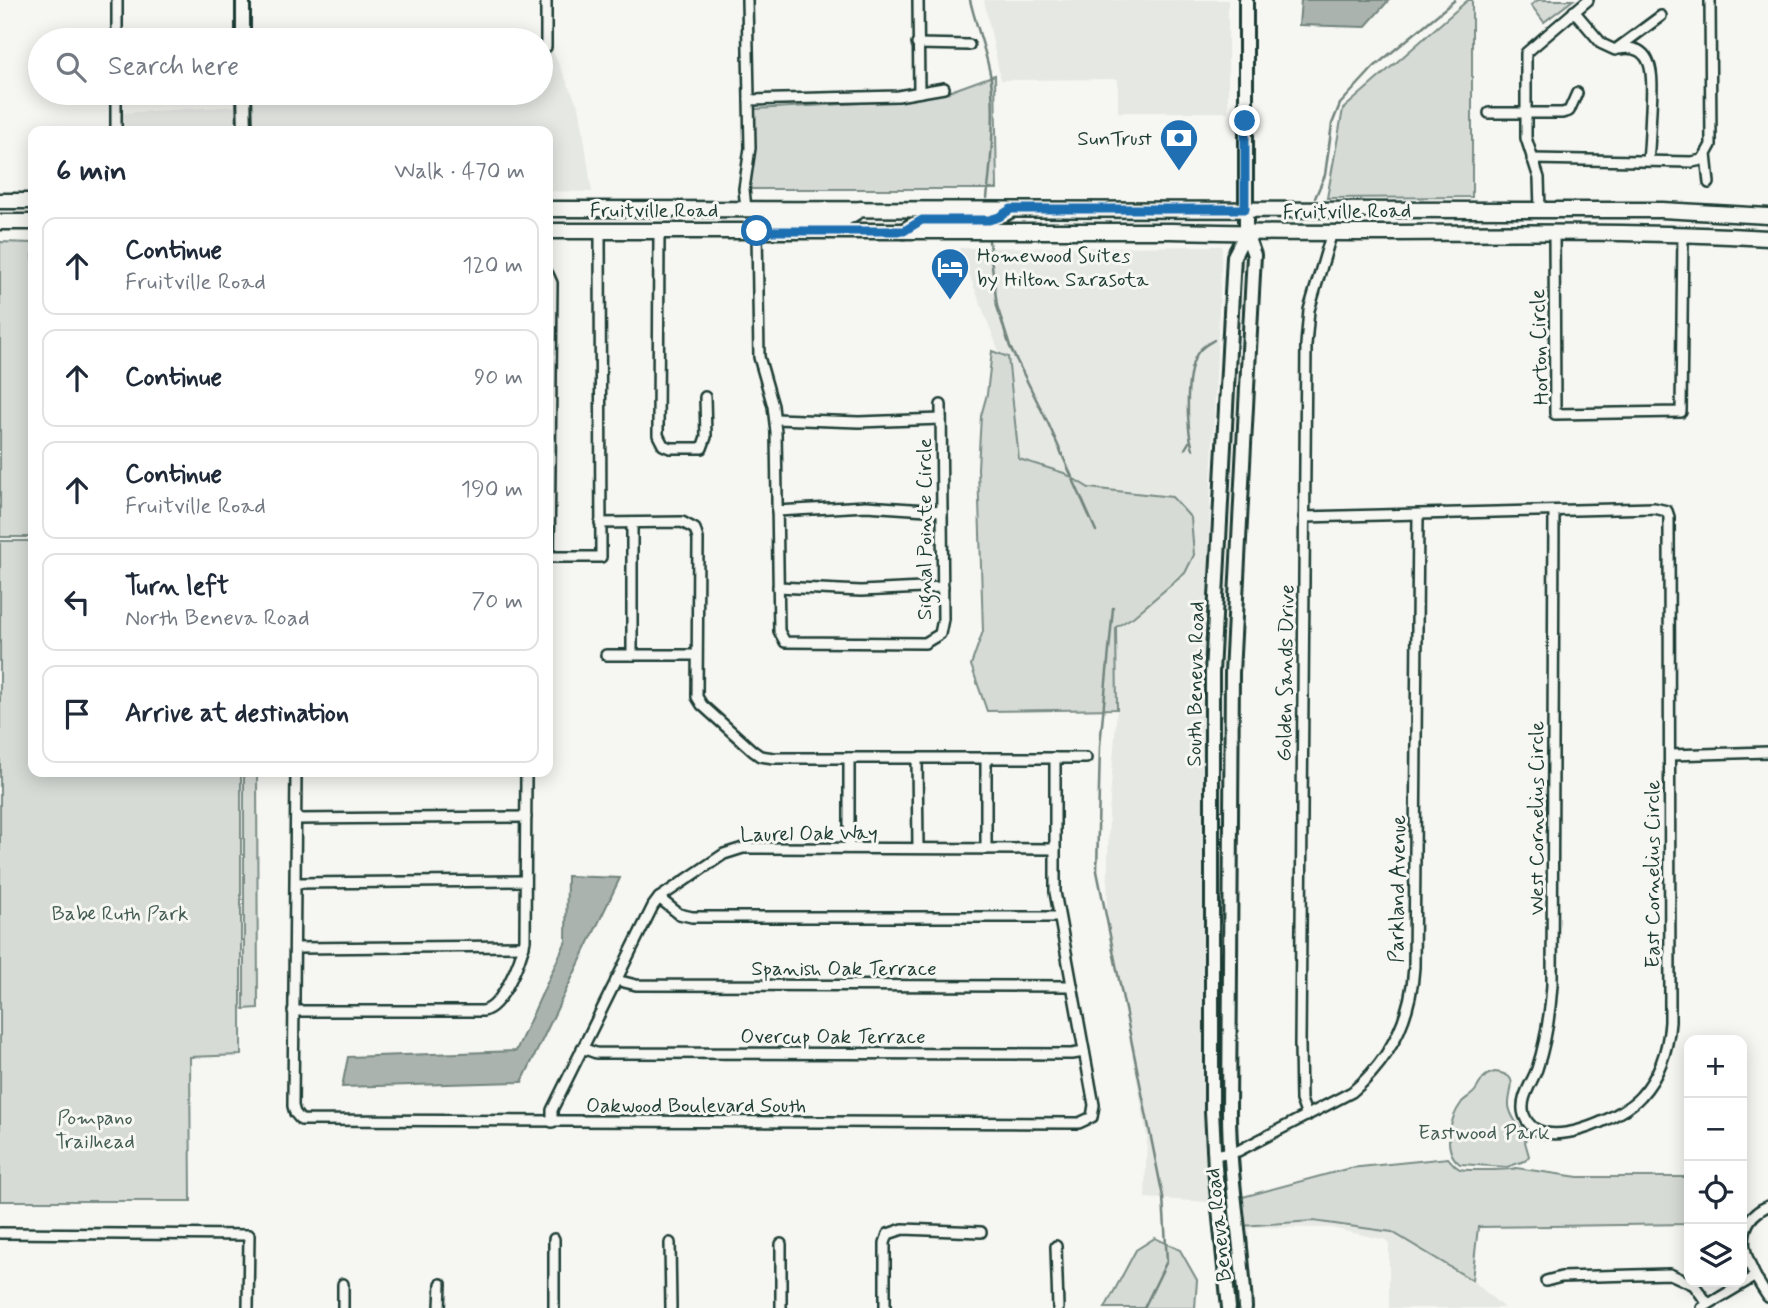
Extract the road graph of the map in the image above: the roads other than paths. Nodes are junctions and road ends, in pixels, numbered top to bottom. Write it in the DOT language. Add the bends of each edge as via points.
graph roads {
  1 [pos="117,0"];
  2 [pos="243,0"];
  3 [pos="546,0"];
  4 [pos="747,0"];
  5 [pos="918,0"];
  6 [pos="1246,0"];
  7 [pos="1588,0"];
  8 [pos="1710,0"];
  9 [pos="1574,11"];
  10 [pos="1661,16"];
  11 [pos="117,28"];
  12 [pos="243,28"];
  13 [pos="546,28"];
  14 [pos="918,44"];
  15 [pos="969,45"];
  16 [pos="1619,49"];
  17 [pos="944,88"];
  18 [pos="919,92"];
  19 [pos="1577,93"];
  20 [pos="749,100"];
  21 [pos="116,105"];
  22 [pos="244,105"];
  23 [pos="1489,113"];
  24 [pos="1526,114"];
  25 [pos="116,126"];
  26 [pos="245,126"];
  27 [pos="1706,154"];
  28 [pos="1532,159"];
  29 [pos="1648,160"];
  30 [pos="1709,183"];
  31 [pos="0,201"];
  32 [pos="28,201"];
  33 [pos="862,208"];
  34 [pos="553,209"];
  35 [pos="746,209"];
  36 [pos="1011,209"];
  37 [pos="1245,209"];
  38 [pos="1540,209"];
  39 [pos="1599,209"];
  40 [pos="1768,216"];
  41 [pos="0,222"];
  42 [pos="28,222"];
  43 [pos="553,231"];
  44 [pos="600,231"];
  45 [pos="659,231"];
  46 [pos="698,231"];
  47 [pos="757,231"];
  48 [pos="904,231"];
  49 [pos="1332,232"];
  50 [pos="1501,232"];
  51 [pos="1554,232"];
  52 [pos="1246,233"];
  53 [pos="1683,233"];
  54 [pos="1768,237"];
  55 [pos="705,397"];
  56 [pos="942,405"];
  57 [pos="775,419"];
  58 [pos="942,419"];
  59 [pos="777,510"];
  60 [pos="1554,510"];
  61 [pos="942,511"];
  62 [pos="1418,515"];
  63 [pos="1304,517"];
  64 [pos="600,523"];
  65 [pos="632,523"];
  66 [pos="553,557"];
  67 [pos="778,587"];
  68 [pos="943,587"];
  69 [pos="606,655"];
  70 [pos="632,655"];
  71 [pos="696,655"];
  72 [pos="1768,752"];
  73 [pos="1670,755"];
  74 [pos="849,758"];
  75 [pos="918,758"];
  76 [pos="986,758"];
  77 [pos="1055,758"];
  78 [pos="1086,758"];
  79 [pos="296,777"];
  80 [pos="526,777"];
  81 [pos="526,817"];
  82 [pos="296,819"];
  83 [pos="849,848"];
  84 [pos="918,848"];
  85 [pos="986,849"];
  86 [pos="1055,849"];
  87 [pos="525,881"];
  88 [pos="296,883"];
  89 [pos="659,898"];
  90 [pos="1059,917"];
  91 [pos="524,946"];
  92 [pos="296,948"];
  93 [pos="617,980"];
  94 [pos="1072,986"];
  95 [pos="293,1011"];
  96 [pos="582,1048"];
  97 [pos="1084,1052"];
  98 [pos="1307,1116"];
  99 [pos="1527,1121"];
  100 [pos="552,1122"];
  101 [pos="1229,1137"];
  102 [pos="1213,1138"];
  103 [pos="1230,1152"];
  104 [pos="1214,1155"];
  105 [pos="1768,1206"];
  106 [pos="981,1232"];
  107 [pos="0,1233"];
  108 [pos="554,1239"];
  109 [pos="670,1243"];
  110 [pos="781,1244"];
  111 [pos="1056,1246"];
  112 [pos="1754,1277"];
  113 [pos="1546,1281"];
  114 [pos="343,1284"];
  115 [pos="441,1284"];
  116 [pos="1768,1297"];
  117 [pos="1705,1306"];
  118 [pos="248,1308"];
  119 [pos="343,1308"];
  120 [pos="440,1308"];
  121 [pos="554,1308"];
  122 [pos="671,1308"];
  123 [pos="781,1308"];
  124 [pos="885,1308"];
  125 [pos="1058,1308"];
  126 [pos="1229,1308"];
  127 [pos="1245,1308"];
  1 -- 11 [label="street"];
  2 -- 12 [label="main road"];
  3 -- 13 [label="street"];
  4 -- 20 [label="street"];
  5 -- 14 [label="street"];
  6 -- 37 [label="main road, South Beneva Road"];
  7 -- 9 [label="street"];
  8 -- 27 [label="street" via="1711,145"];
  9 -- 16 [label="street" via="1602,44"];
  9 -- 24 [label="street" via="1527,52"];
  10 -- 16 [label="street"];
  14 -- 15 [label="street"];
  14 -- 18 [label="street"];
  16 -- 29 [label="street" via="1636,48 1652,72"];
  17 -- 18 [label="street"];
  18 -- 20 [label="street"];
  19 -- 24 [label="street" via="1569,111"];
  20 -- 35 [label="street"];
  21 -- 25 [label="street"];
  22 -- 26 [label="main road"];
  23 -- 24 [label="street"];
  24 -- 28 [label="street"];
  27 -- 29 [label="street" via="1692,162"];
  27 -- 30 [label="street"];
  28 -- 29 [label="street"];
  28 -- 38 [label="street" via="1539,178"];
  31 -- 32 [label="main road"];
  33 -- 35 [label="main road, Fruitville Road"];
  33 -- 36 [label="main road, Fruitville Road"];
  33 -- 47 [label="main road" via="842,219 776,219"];
  34 -- 35 [label="main road, Fruitville Road"];
  35 -- 46 [label="main road"];
  36 -- 37 [label="main road, Fruitville Road"];
  36 -- 48 [label="main road" via="989,220 919,221"];
  37 -- 38 [label="main road, Fruitville Road"];
  37 -- 52 [label="main road, South Beneva Road"];
  38 -- 39 [label="main road, Fruitville Road"];
  38 -- 50 [label="main road"];
  39 -- 40 [label="main road, Fruitville Road"];
  39 -- 51 [label="main road"];
  41 -- 42 [label="main road"];
  43 -- 44 [label="main road, Fruitville Road"];
  44 -- 45 [label="main road, Fruitville Road"];
  44 -- 64 [label="street"];
  45 -- 46 [label="main road, Fruitville Road"];
  45 -- 55 [label="street" via="660,441 670,448 702,448"];
  46 -- 47 [label="main road, Fruitville Road"];
  47 -- 48 [label="main road, Fruitville Road"];
  47 -- 57 [label="street, Signal Pointe Circle" via="759,357"];
  48 -- 52 [label="main road, Fruitville Road"];
  49 -- 50 [label="main road, Fruitville Road"];
  49 -- 52 [label="main road, Fruitville Road"];
  49 -- 63 [label="street, Golden Sands Drive" via="1307,326"];
  50 -- 51 [label="main road, Fruitville Road"];
  51 -- 53 [label="main road, Fruitville Road"];
  51 -- 53 [label="street, Horton Circle" via="1555,414 1681,412"];
  52 -- 101 [label="main road, South Beneva Road" via="1254,256 1232,673"];
  52 -- 102 [label="main road, South Beneva Road" via="1234,256 1212,673"];
  53 -- 54 [label="main road, Fruitville Road"];
  56 -- 58 [label="street, Signal Pointe Circle"];
  57 -- 58 [label="street, Signal Pointe Circle"];
  57 -- 59 [label="street, Signal Pointe Circle"];
  58 -- 61 [label="street, Signal Pointe Circle"];
  59 -- 61 [label="street" via="866,506"];
  59 -- 67 [label="street, Signal Pointe Circle"];
  60 -- 62 [label="street"];
  60 -- 73 [label="street, East Cornelius Circle" via="1654,508 1672,515"];
  60 -- 99 [label="street, West Cornelius Circle" via="1552,985 1544,1046 1523,1104"];
  61 -- 68 [label="street, Signal Pointe Circle"];
  62 -- 63 [label="street"];
  62 -- 98 [label="street, Parkland Avenue" via="1412,993 1400,1032 1379,1066 1352,1092"];
  63 -- 98 [label="street, Golden Sands Drive" via="1300,1075"];
  64 -- 65 [label="street"];
  64 -- 66 [label="street" via="601,557"];
  65 -- 70 [label="street"];
  65 -- 71 [label="street" via="682,522 695,529"];
  67 -- 68 [label="street" via="861,591"];
  67 -- 68 [label="street, Signal Pointe Circle" via="779,631 785,642 865,644 935,639 942,628"];
  69 -- 70 [label="street"];
  70 -- 71 [label="street"];
  71 -- 74 [label="street" via="699,701 756,754"];
  72 -- 73 [label="street"];
  73 -- 99 [label="street, East Cornelius Circle" via="1670,1022 1663,1060 1639,1099 1609,1120 1577,1130 1549,1132"];
  74 -- 75 [label="street"];
  74 -- 83 [label="street"];
  75 -- 76 [label="street"];
  75 -- 84 [label="street"];
  76 -- 77 [label="street"];
  76 -- 85 [label="street"];
  77 -- 78 [label="street"];
  77 -- 86 [label="street"];
  79 -- 82 [label="street"];
  80 -- 81 [label="street"];
  81 -- 82 [label="street"];
  81 -- 87 [label="street"];
  82 -- 88 [label="street"];
  83 -- 84 [label="street, Laurel Oak Way"];
  83 -- 89 [label="street, Laurel Oak Way" via="738,849"];
  84 -- 85 [label="street, Laurel Oak Way"];
  85 -- 86 [label="street, Laurel Oak Way"];
  86 -- 90 [label="street"];
  87 -- 88 [label="street"];
  87 -- 91 [label="street"];
  88 -- 92 [label="street"];
  89 -- 90 [label="street" via="679,914 692,917"];
  89 -- 93 [label="street, Laurel Oak Way"];
  90 -- 94 [label="street"];
  91 -- 92 [label="street"];
  91 -- 95 [label="street" via="499,1002 483,1012"];
  92 -- 95 [label="street"];
  93 -- 94 [label="street, Spanish Oak Terrace" via="636,985"];
  93 -- 96 [label="street, Laurel Oak Way"];
  94 -- 97 [label="street"];
  95 -- 100 [label="street, Oakwood Boulevard South" via="293,1106 305,1121"];
  96 -- 97 [label="street, Overcup Oak Terrace" via="596,1053"];
  96 -- 100 [label="street, Laurel Oak Way" via="552,1110"];
  97 -- 100 [label="street, Oakwood Boulevard South" via="1094,1105 1092,1117 1079,1123"];
  98 -- 103 [label="street, Parkland Avenue"];
  101 -- 103 [label="main road, Beneva Road"];
  102 -- 104 [label="main road, Beneva Road"];
  103 -- 104 [label="street, Parkland Avenue"];
  103 -- 127 [label="main road, Beneva Road"];
  104 -- 126 [label="main road, Beneva Road"];
  105 -- 112 [label="street" via="1752,1219 1745,1236 1745,1253"];
  106 -- 124 [label="street" via="897,1230 888,1234"];
  107 -- 118 [label="street" via="249,1235"];
  108 -- 121 [label="street"];
  109 -- 122 [label="street"];
  110 -- 123 [label="street"];
  111 -- 125 [label="street"];
  112 -- 116 [label="street"];
  112 -- 117 [label="street"];
  113 -- 117 [label="street" via="1670,1274 1694,1285"];
  114 -- 119 [label="street"];
  115 -- 120 [label="street"];
}
